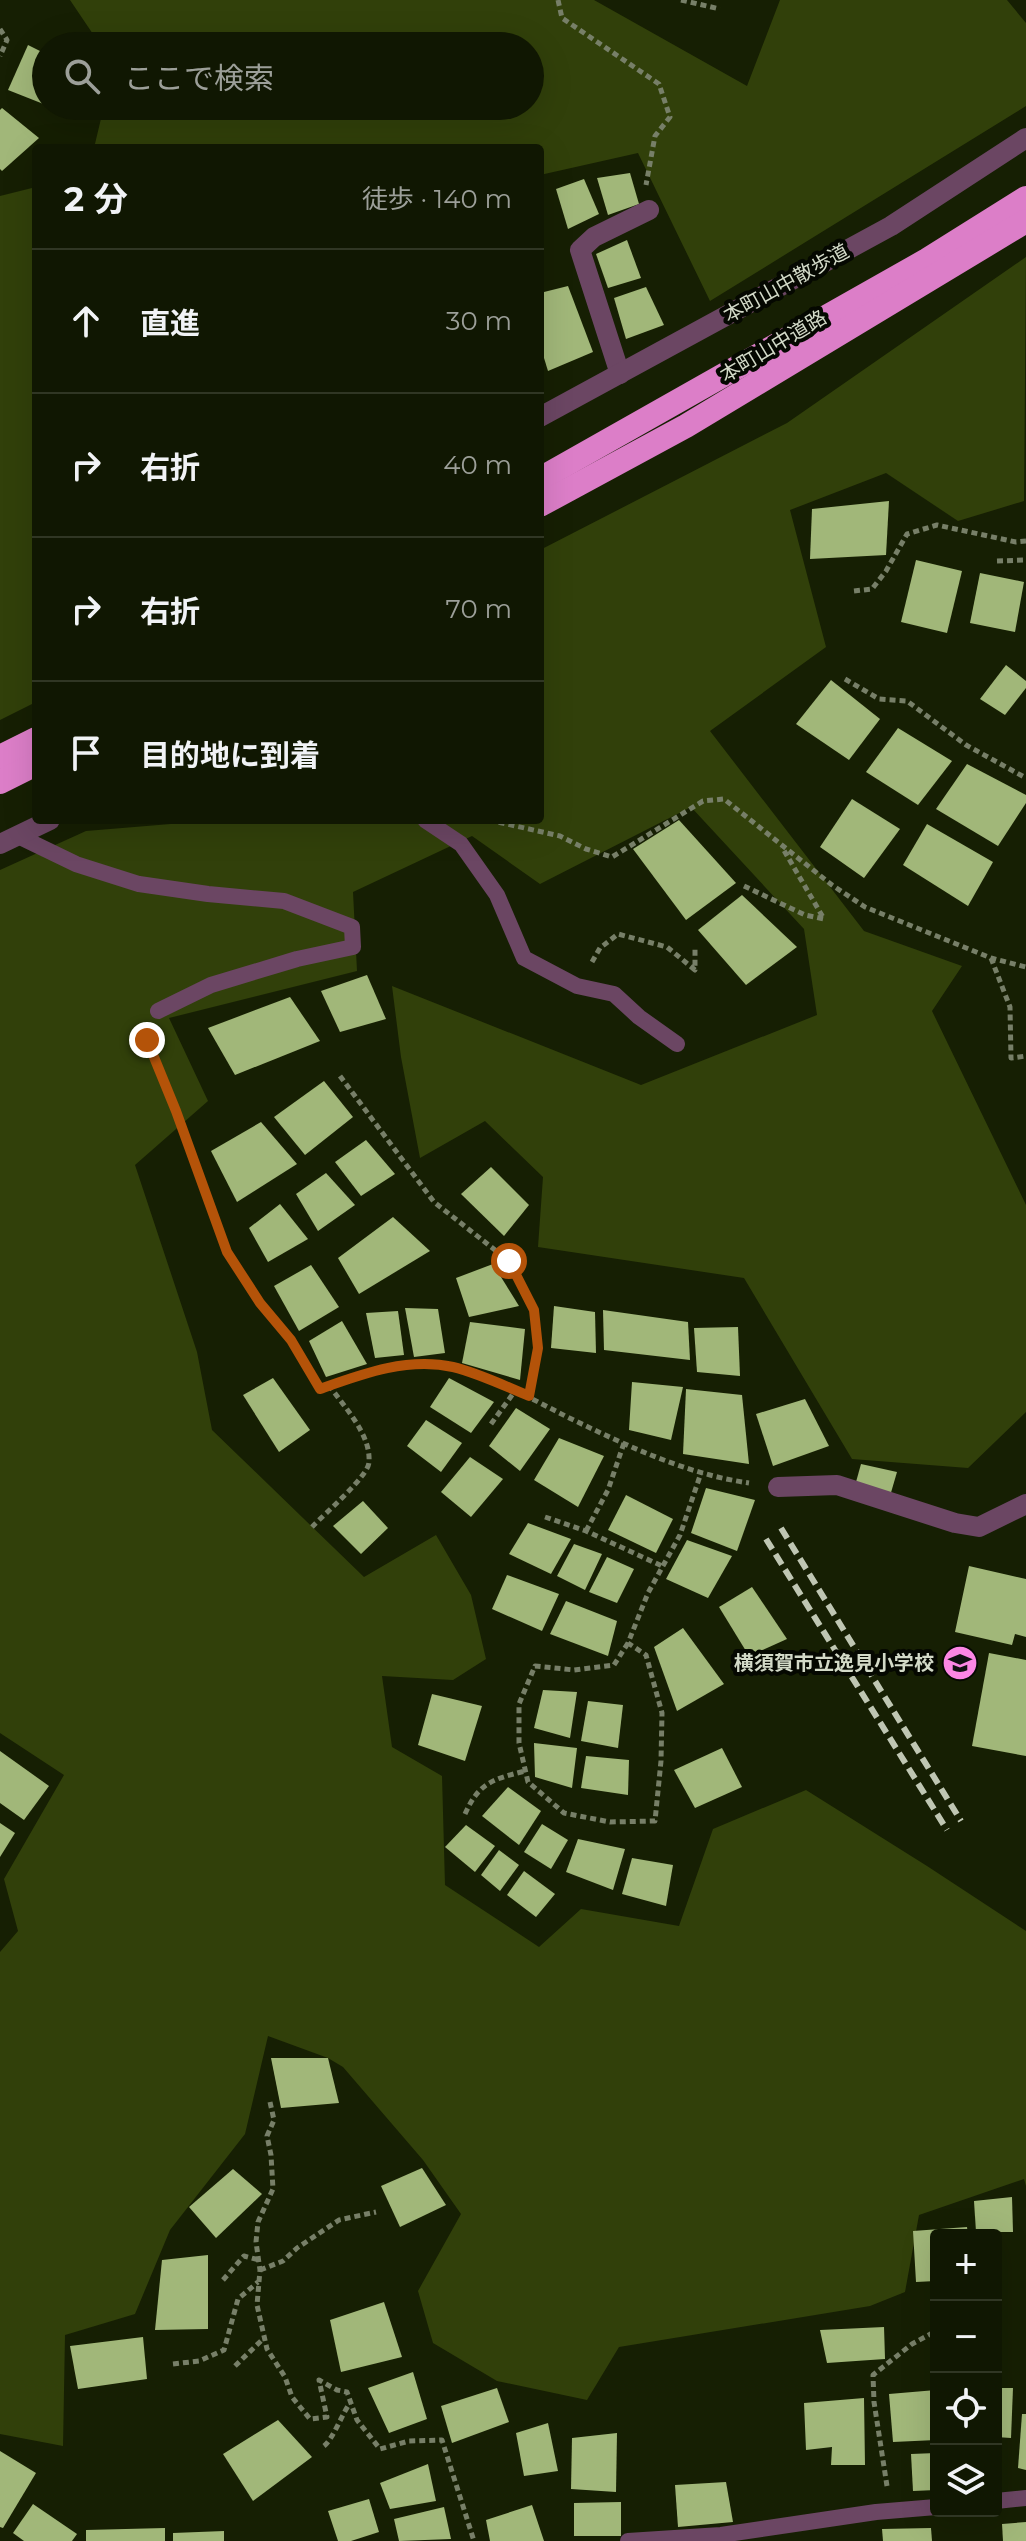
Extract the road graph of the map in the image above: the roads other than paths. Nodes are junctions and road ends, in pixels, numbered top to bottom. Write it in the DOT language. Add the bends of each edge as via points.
graph roads {
  1 [pos="1026,138"];
  2 [pos="1026,198"];
  3 [pos="649,210"];
  4 [pos="1026,221"];
  5 [pos="620,374"];
  6 [pos="544,415"];
  7 [pos="544,477"];
  8 [pos="544,503"];
  9 [pos="32,741"];
  10 [pos="0,757"];
  11 [pos="32,766"];
  12 [pos="0,782"];
  13 [pos="42,824"];
  14 [pos="431,824"];
  15 [pos="9,840"];
  16 [pos="158,1011"];
  17 [pos="677,1044"];
  18 [pos="778,1487"];
  19 [pos="1026,1504"];
  20 [pos="1026,2498"];
  21 [pos="1002,2500"];
  22 [pos="930,2508"];
  23 [pos="628,2541"];
  1 -- 5 [label="street, 本町山中散歩道" via="891,226"];
  2 -- 7 [label="highway, 本町山中道路" via="927,260"];
  3 -- 5 [label="street" via="594,237 580,250"];
  4 -- 8 [label="highway, 本町山中道路" via="686,426"];
  5 -- 6 [label="street, 本町山中散歩道"];
  9 -- 10 [label="highway"];
  11 -- 12 [label="highway"];
  13 -- 15 [label="street"];
  14 -- 17 [label="lane" via="461,844 497,895 524,958 577,986 614,994"];
  15 -- 16 [label="lane" via="139,884 284,901 352,927 353,947 211,985"];
  18 -- 19 [label="street" via="837,1485 979,1527"];
  20 -- 21 [label="lane"];
  22 -- 23 [label="lane" via="721,2535"];
}
